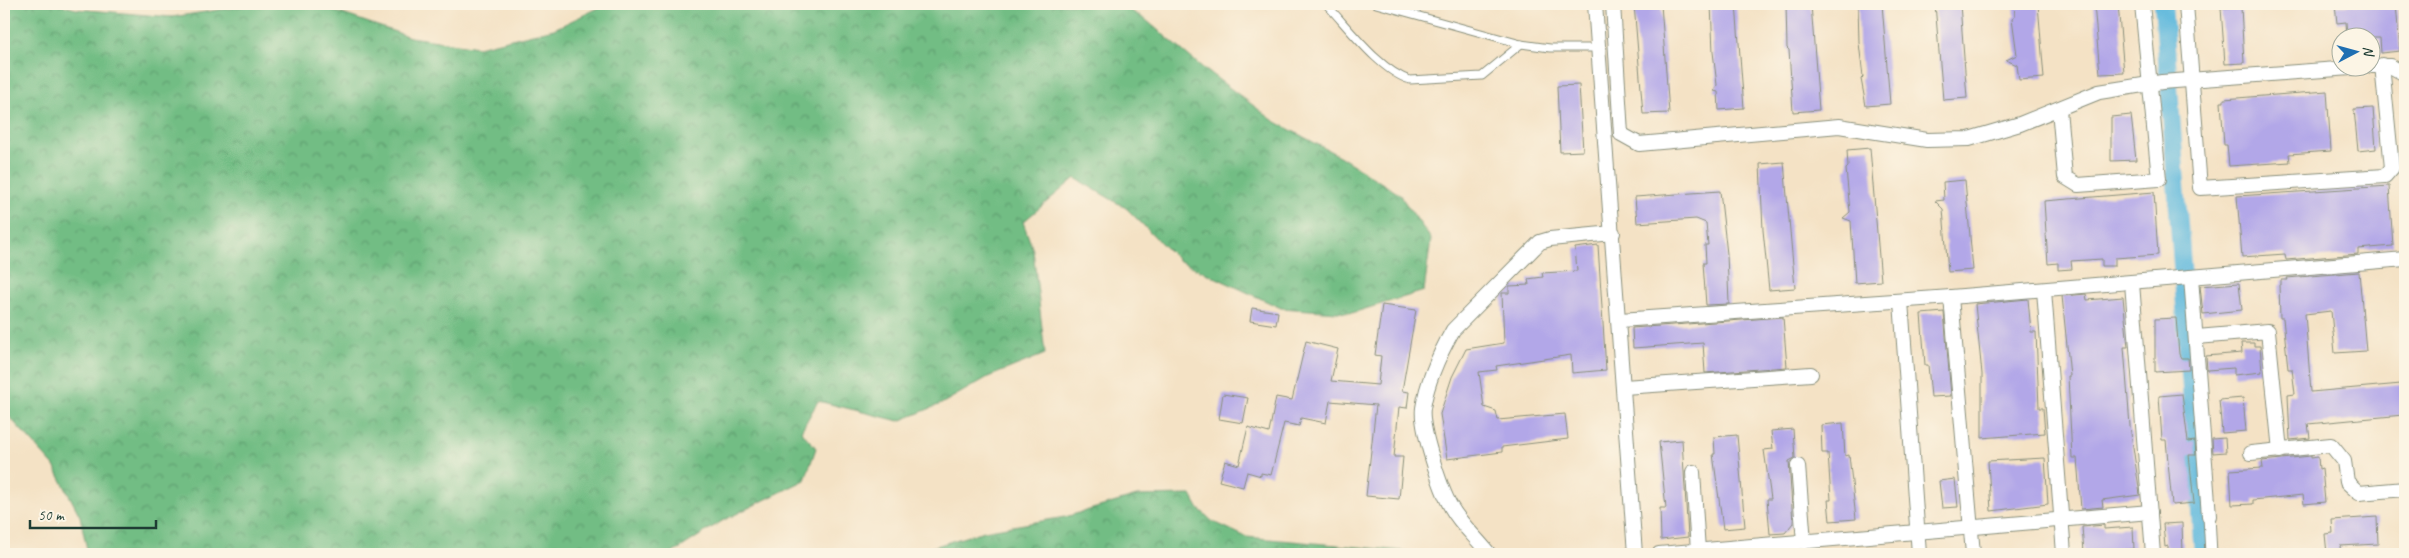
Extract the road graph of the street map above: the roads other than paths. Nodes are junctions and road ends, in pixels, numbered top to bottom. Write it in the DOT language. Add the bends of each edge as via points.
graph roads {
  1 [pos="1326,4"];
  2 [pos="1376,4"];
  3 [pos="1595,4"];
  4 [pos="1613,4"];
  5 [pos="2142,4"];
  6 [pos="2186,4"];
  7 [pos="1521,44"];
  8 [pos="1598,48"];
  9 [pos="2382,67"];
  10 [pos="2332,69"];
  11 [pos="2405,74"];
  12 [pos="2380,78"];
  13 [pos="2186,81"];
  14 [pos="2155,83"];
  15 [pos="2059,109"];
  16 [pos="2399,168"];
  17 [pos="1612,233"];
  18 [pos="2405,259"];
  19 [pos="2191,277"];
  20 [pos="2132,283"];
  21 [pos="2044,290"];
  22 [pos="1951,297"];
  23 [pos="1901,301"];
  24 [pos="1620,320"];
  25 [pos="2197,337"];
  26 [pos="1811,374"];
  27 [pos="1624,387"];
  28 [pos="2280,451"];
  29 [pos="2251,453"];
  30 [pos="1798,466"];
  31 [pos="1693,472"];
  32 [pos="2405,489"];
  33 [pos="2150,512"];
  34 [pos="2208,516"];
  35 [pos="2061,520"];
  36 [pos="1971,528"];
  37 [pos="1917,532"];
  38 [pos="1804,542"];
  39 [pos="1698,551"];
  40 [pos="1490,554"];
  41 [pos="1635,554"];
  42 [pos="1659,554"];
  43 [pos="1919,554"];
  44 [pos="1973,554"];
  45 [pos="2064,554"];
  46 [pos="2153,554"];
  47 [pos="2211,554"];
  1 -- 7 [label="lane" via="1382,62 1410,80 1482,76"];
  2 -- 7 [label="lane"];
  3 -- 8 [label="street"];
  4 -- 15 [label="street" via="1621,134 1639,144 1839,126 1927,140 1969,138 1994,133"];
  5 -- 14 [label="street"];
  6 -- 13 [label="street"];
  7 -- 8 [label="lane"];
  8 -- 17 [label="street"];
  9 -- 11 [label="street"];
  10 -- 13 [label="street"];
  12 -- 16 [label="street"];
  13 -- 14 [label="street"];
  13 -- 16 [label="street" via="2200,188 2385,176"];
  14 -- 15 [label="street" via="2100,92"];
  14 -- 15 [label="street" via="2159,179 2078,185 2065,177"];
  17 -- 24 [label="street"];
  17 -- 40 [label="street" via="1550,238 1540,242 1453,330 1443,347 1422,410 1426,428 1450,506"];
  18 -- 19 [label="street"];
  19 -- 20 [label="street"];
  19 -- 25 [label="street"];
  20 -- 21 [label="street"];
  20 -- 33 [label="street"];
  21 -- 22 [label="street"];
  21 -- 35 [label="street"];
  22 -- 23 [label="street"];
  22 -- 36 [label="street"];
  23 -- 24 [label="street"];
  23 -- 37 [label="street"];
  24 -- 27 [label="street"];
  25 -- 28 [label="street" via="2268,331"];
  25 -- 34 [label="street"];
  26 -- 27 [label="street"];
  27 -- 41 [label="street"];
  28 -- 29 [label="street"];
  28 -- 32 [label="street" via="2331,445 2344,460 2347,482 2359,493"];
  30 -- 38 [label="street"];
  31 -- 39 [label="street"];
  33 -- 35 [label="street"];
  33 -- 46 [label="street"];
  34 -- 47 [label="street"];
  35 -- 36 [label="street"];
  35 -- 45 [label="street"];
  36 -- 37 [label="street"];
  36 -- 44 [label="street"];
  37 -- 38 [label="street"];
  37 -- 43 [label="street"];
  38 -- 39 [label="street"];
  39 -- 42 [label="street"];
}
